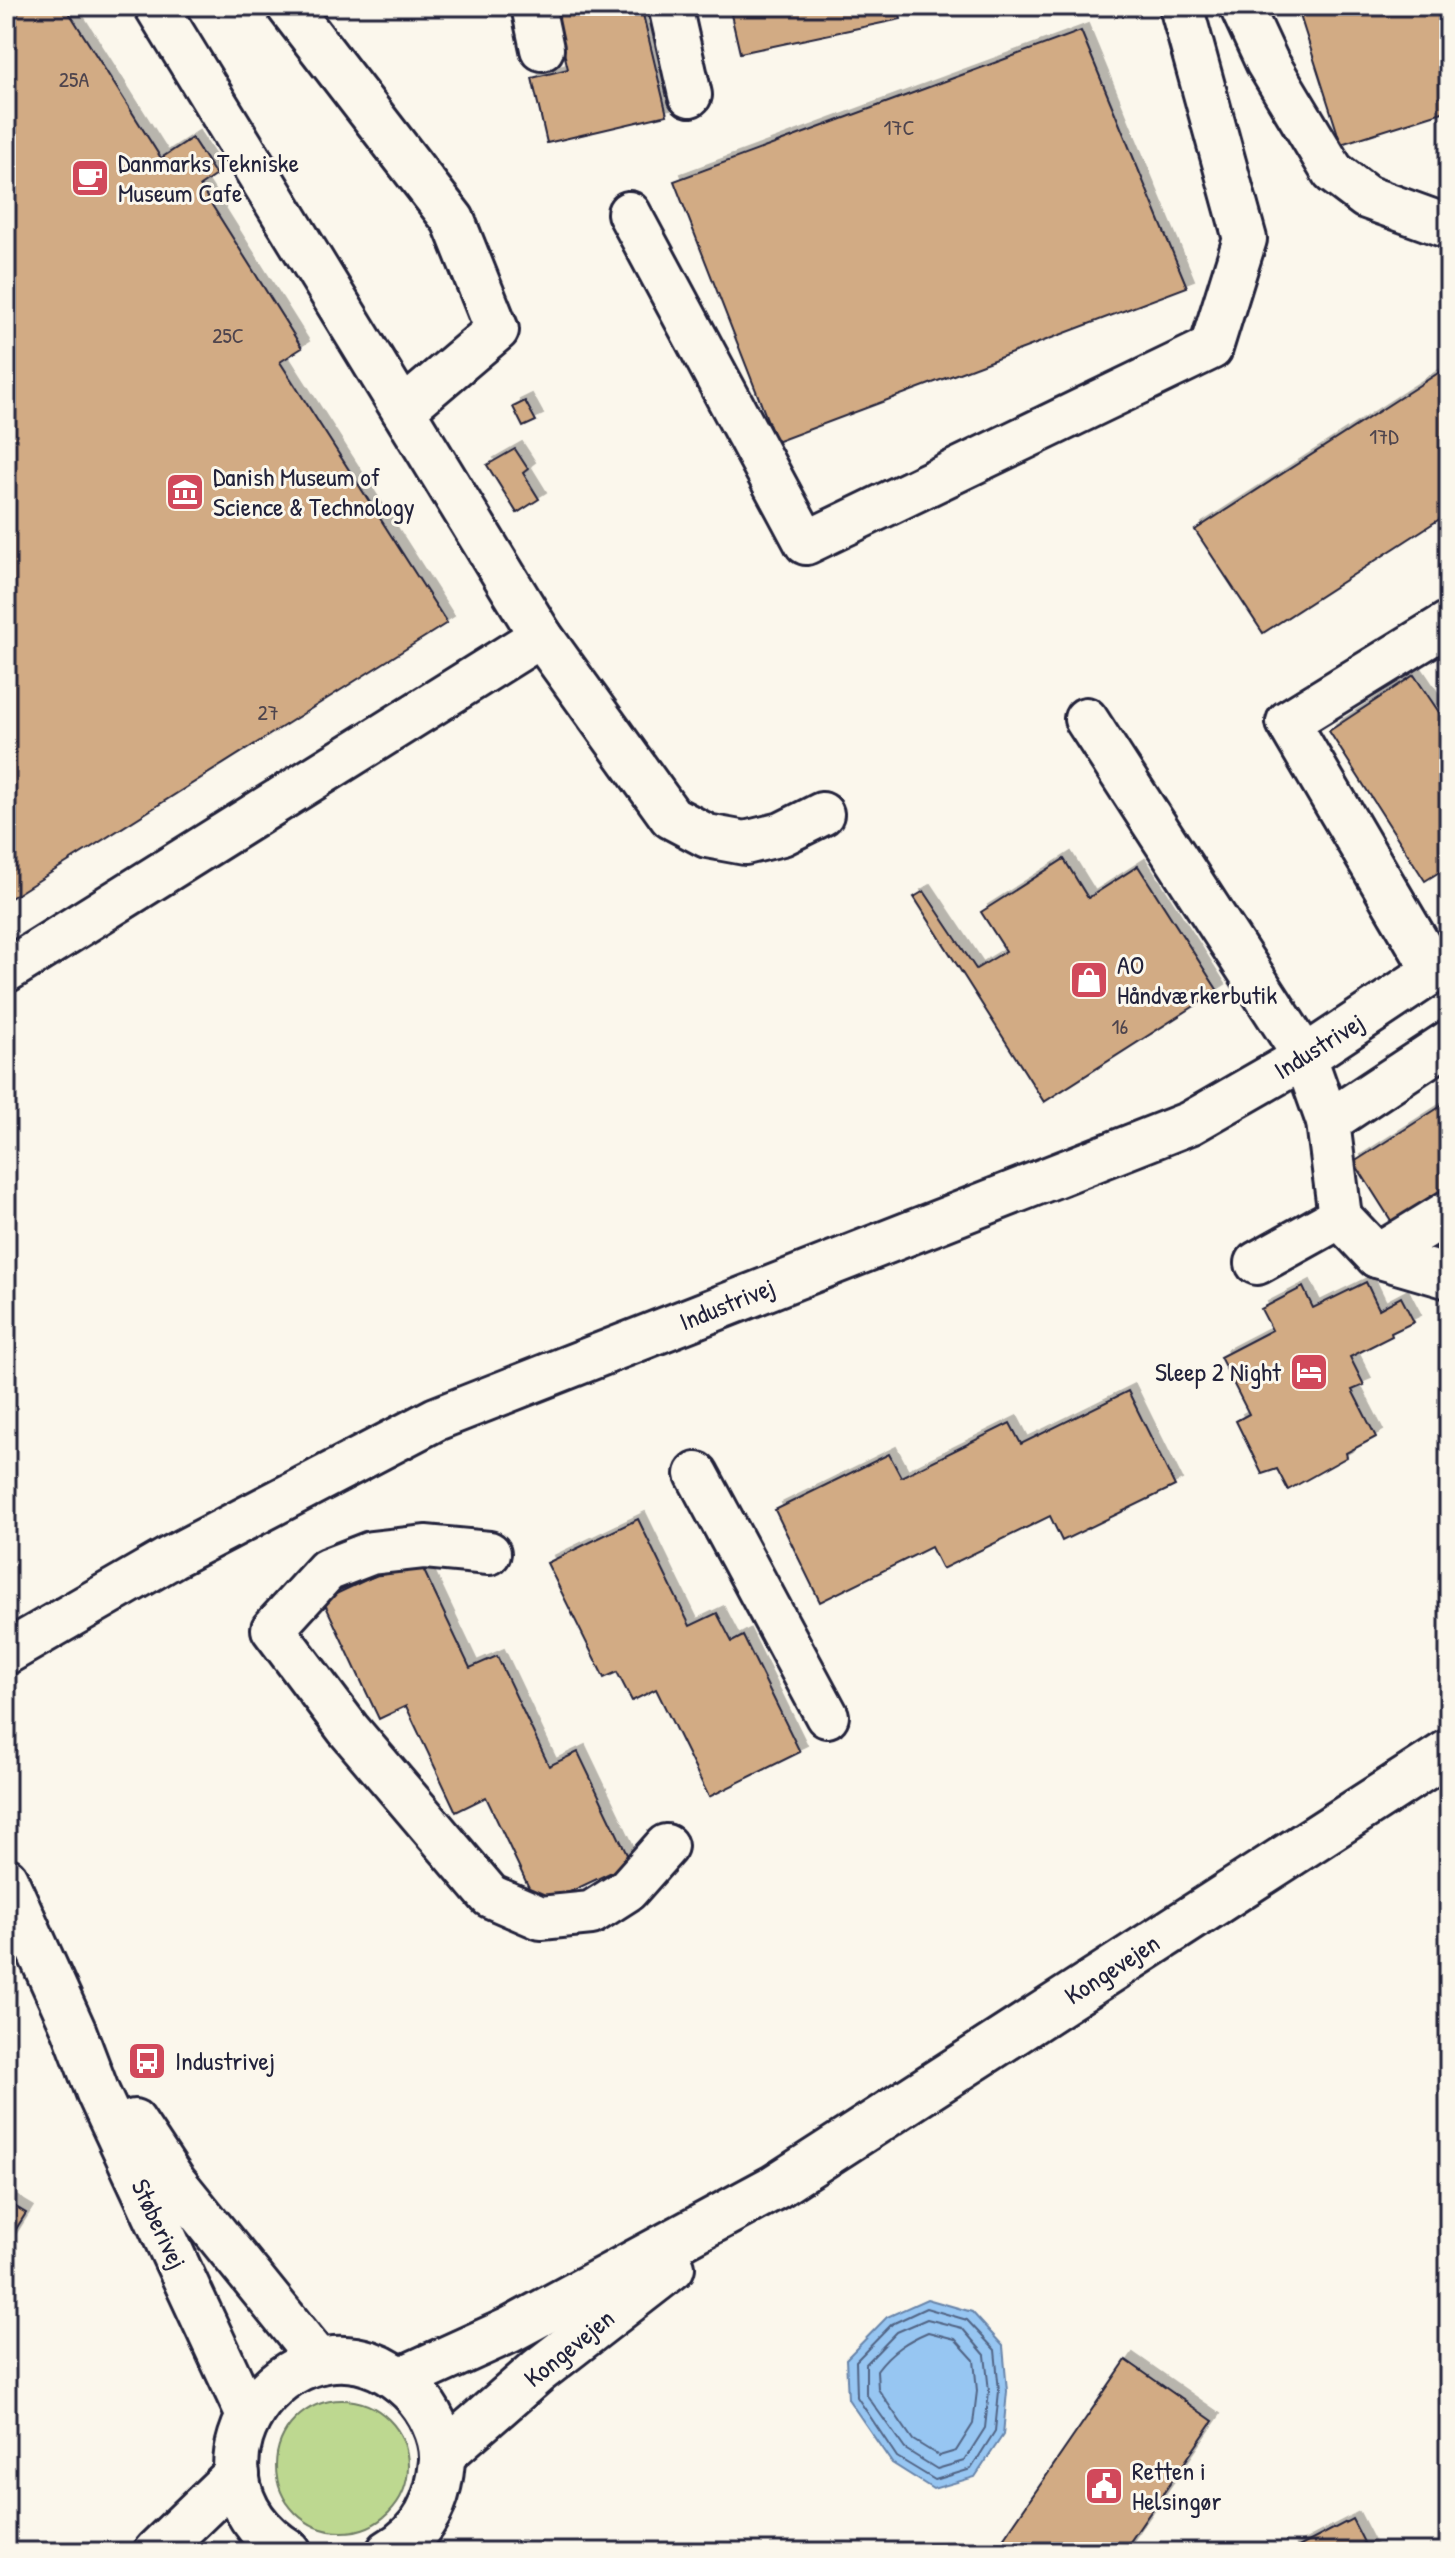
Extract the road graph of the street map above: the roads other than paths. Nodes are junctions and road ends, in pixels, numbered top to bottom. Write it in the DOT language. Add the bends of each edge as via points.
graph roads {
  1 [pos="156,6"];
  2 [pos="288,6"];
  3 [pos="533,6"];
  4 [pos="670,6"];
  5 [pos="1181,6"];
  6 [pos="1241,6"];
  7 [pos="542,49"];
  8 [pos="690,95"];
  9 [pos="629,213"];
  10 [pos="1449,227"];
  11 [pos="403,410"];
  12 [pos="1449,623"];
  13 [pos="541,636"];
  14 [pos="1086,719"];
  15 [pos="822,814"];
  16 [pos="1442,966"];
  17 [pos="6,971"];
  18 [pos="1449,1042"];
  19 [pos="1305,1057"];
  20 [pos="1328,1122"];
  21 [pos="1449,1212"];
  22 [pos="1340,1217"];
  23 [pos="1377,1256"];
  24 [pos="1257,1263"];
  25 [pos="1449,1277"];
  26 [pos="697,1474"];
  27 [pos="489,1553"];
  28 [pos="6,1653"];
  29 [pos="827,1716"];
  30 [pos="1449,1752"];
  31 [pos="666,1846"];
  32 [pos="8,1890"];
  33 [pos="74,2030"];
  34 [pos="775,2187"];
  35 [pos="320,2362"];
  36 [pos="400,2380"];
  37 [pos="248,2416"];
  38 [pos="442,2455"];
  39 [pos="237,2474"];
  40 [pos="412,2545"];
  41 [pos="156,2552"];
  42 [pos="287,2552"];
  1 -- 11 [label="street"];
  2 -- 11 [label="street" via="453,220 497,330"];
  3 -- 7 [label="street"];
  4 -- 8 [label="street"];
  5 -- 9 [label="street" via="1245,239 1211,348 806,543"];
  6 -- 10 [label="street" via="1267,62 1333,172 1366,197"];
  11 -- 13 [label="street"];
  12 -- 16 [label="street" via="1288,722"];
  13 -- 15 [label="street" via="671,817 707,836 745,843 782,834"];
  13 -- 17 [label="street"];
  14 -- 19 [label="street"];
  16 -- 19 [label="street, Industrivej"];
  18 -- 20 [label="street"];
  19 -- 20 [label="street"];
  19 -- 28 [label="street, Industrivej" via="1190,1123 436,1419 172,1557"];
  20 -- 22 [label="street"];
  21 -- 23 [label="street"];
  22 -- 23 [label="street"];
  22 -- 24 [label="street"];
  23 -- 25 [label="street"];
  26 -- 29 [label="street"];
  27 -- 31 [label="street" via="425,1547 371,1553 327,1570 273,1629 348,1729 490,1896 541,1918 591,1913 627,1890"];
  30 -- 34 [label="main road, Kongevejen"];
  32 -- 33 [label="street, Støberivej"];
  33 -- 35 [label="street, Støberivej" via="173,2180"];
  33 -- 37 [label="street, Støberivej" via="98,2093"];
  34 -- 36 [label="main road, Kongevejen" via="510,2330"];
  34 -- 38 [label="main road, Kongevejen" via="538,2371"];
  35 -- 36 [label="main road" via="348,2360"];
  35 -- 37 [label="main road" via="278,2381"];
  36 -- 38 [label="main road" via="421,2400 436,2427"];
  37 -- 39 [label="main road" via="240,2434"];
  38 -- 40 [label="main road" via="432,2508"];
  39 -- 41 [label="main road"];
  39 -- 42 [label="main road" via="253,2519"];
}
